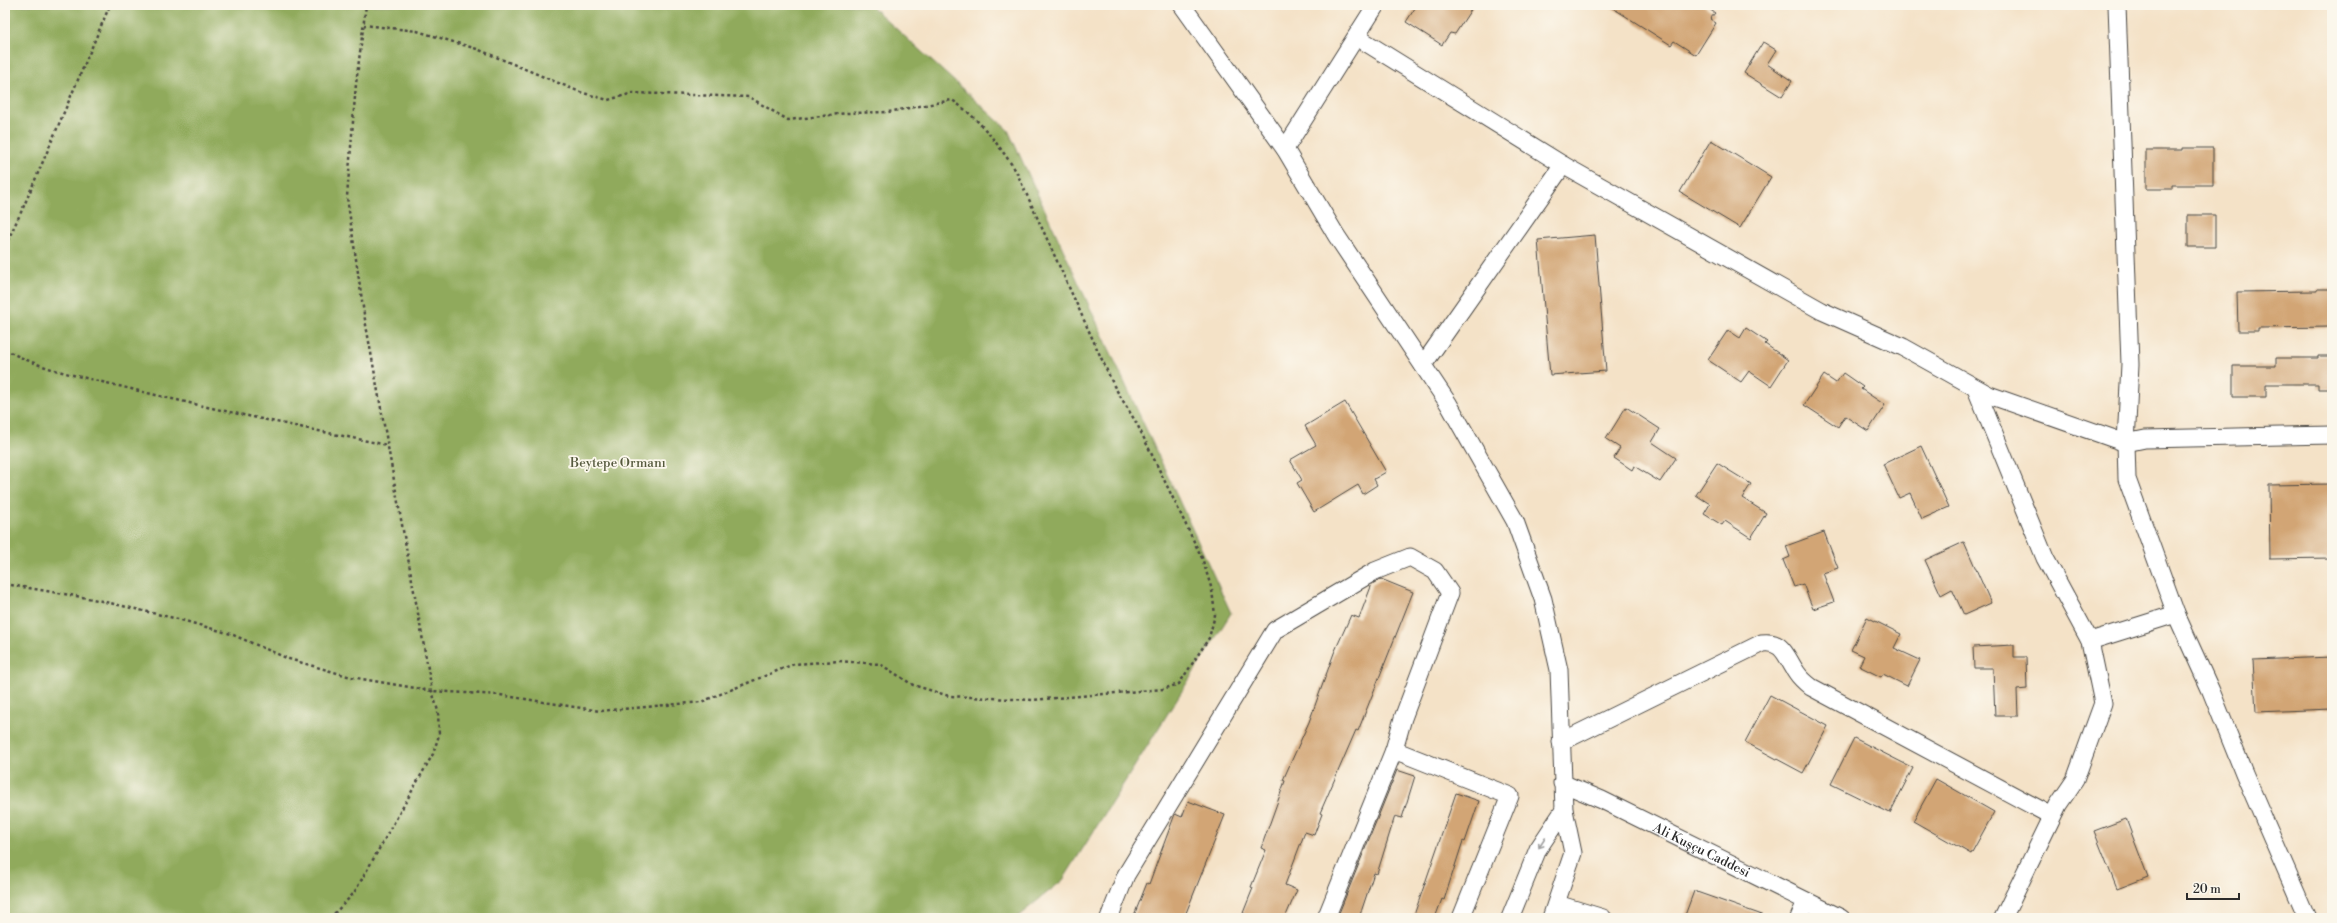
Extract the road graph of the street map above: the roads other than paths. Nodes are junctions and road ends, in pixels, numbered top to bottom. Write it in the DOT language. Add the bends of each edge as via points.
graph roads {
  1 [pos="1376,5"];
  2 [pos="2117,5"];
  3 [pos="1186,7"];
  4 [pos="1357,37"];
  5 [pos="1285,149"];
  6 [pos="1563,165"];
  7 [pos="1423,365"];
  8 [pos="1976,389"];
  9 [pos="2332,435"];
  10 [pos="2126,444"];
  11 [pos="2176,614"];
  12 [pos="2090,641"];
  13 [pos="1561,742"];
  14 [pos="1394,750"];
  15 [pos="1562,783"];
  16 [pos="1564,810"];
  17 [pos="2052,816"];
  18 [pos="1806,901"];
  19 [pos="1554,911"];
  20 [pos="1109,918"];
  21 [pos="1326,918"];
  22 [pos="1461,918"];
  23 [pos="1510,918"];
  24 [pos="1603,918"];
  25 [pos="1799,918"];
  26 [pos="1841,918"];
  27 [pos="2003,918"];
  28 [pos="2307,918"];
  1 -- 4 [label="street"];
  2 -- 10 [label="street" via="2130,364"];
  3 -- 5 [label="street"];
  4 -- 5 [label="street"];
  4 -- 6 [label="street"];
  5 -- 7 [label="street" via="1336,235"];
  6 -- 7 [label="street"];
  6 -- 8 [label="street" via="1822,310 1902,348"];
  7 -- 13 [label="street" via="1448,403 1514,521 1541,592 1559,670"];
  8 -- 10 [label="street"];
  8 -- 12 [label="street" via="2045,558"];
  9 -- 10 [label="street" via="2145,439"];
  10 -- 11 [label="street" via="2127,479"];
  11 -- 12 [label="street"];
  11 -- 28 [label="street"];
  12 -- 17 [label="street" via="2103,703 2075,780"];
  13 -- 15 [label="street"];
  13 -- 17 [label="street" via="1762,643 1771,641 1782,648 1798,675 1811,687"];
  14 -- 20 [label="street" via="1403,718 1450,593 1435,571 1410,557 1375,571 1275,630 1126,875"];
  14 -- 21 [label="street"];
  14 -- 22 [label="street" via="1510,796"];
  15 -- 16 [label="street"];
  15 -- 18 [label="street, Ali Kuşçu Caddesi" via="1602,800"];
  16 -- 19 [label="street" via="1573,853"];
  16 -- 23 [label="street, one-way" via="1538,849"];
  17 -- 27 [label="street"];
  18 -- 25 [label="street"];
  18 -- 26 [label="street, Ali Kuşçu Caddesi"];
  19 -- 24 [label="street"];
}
